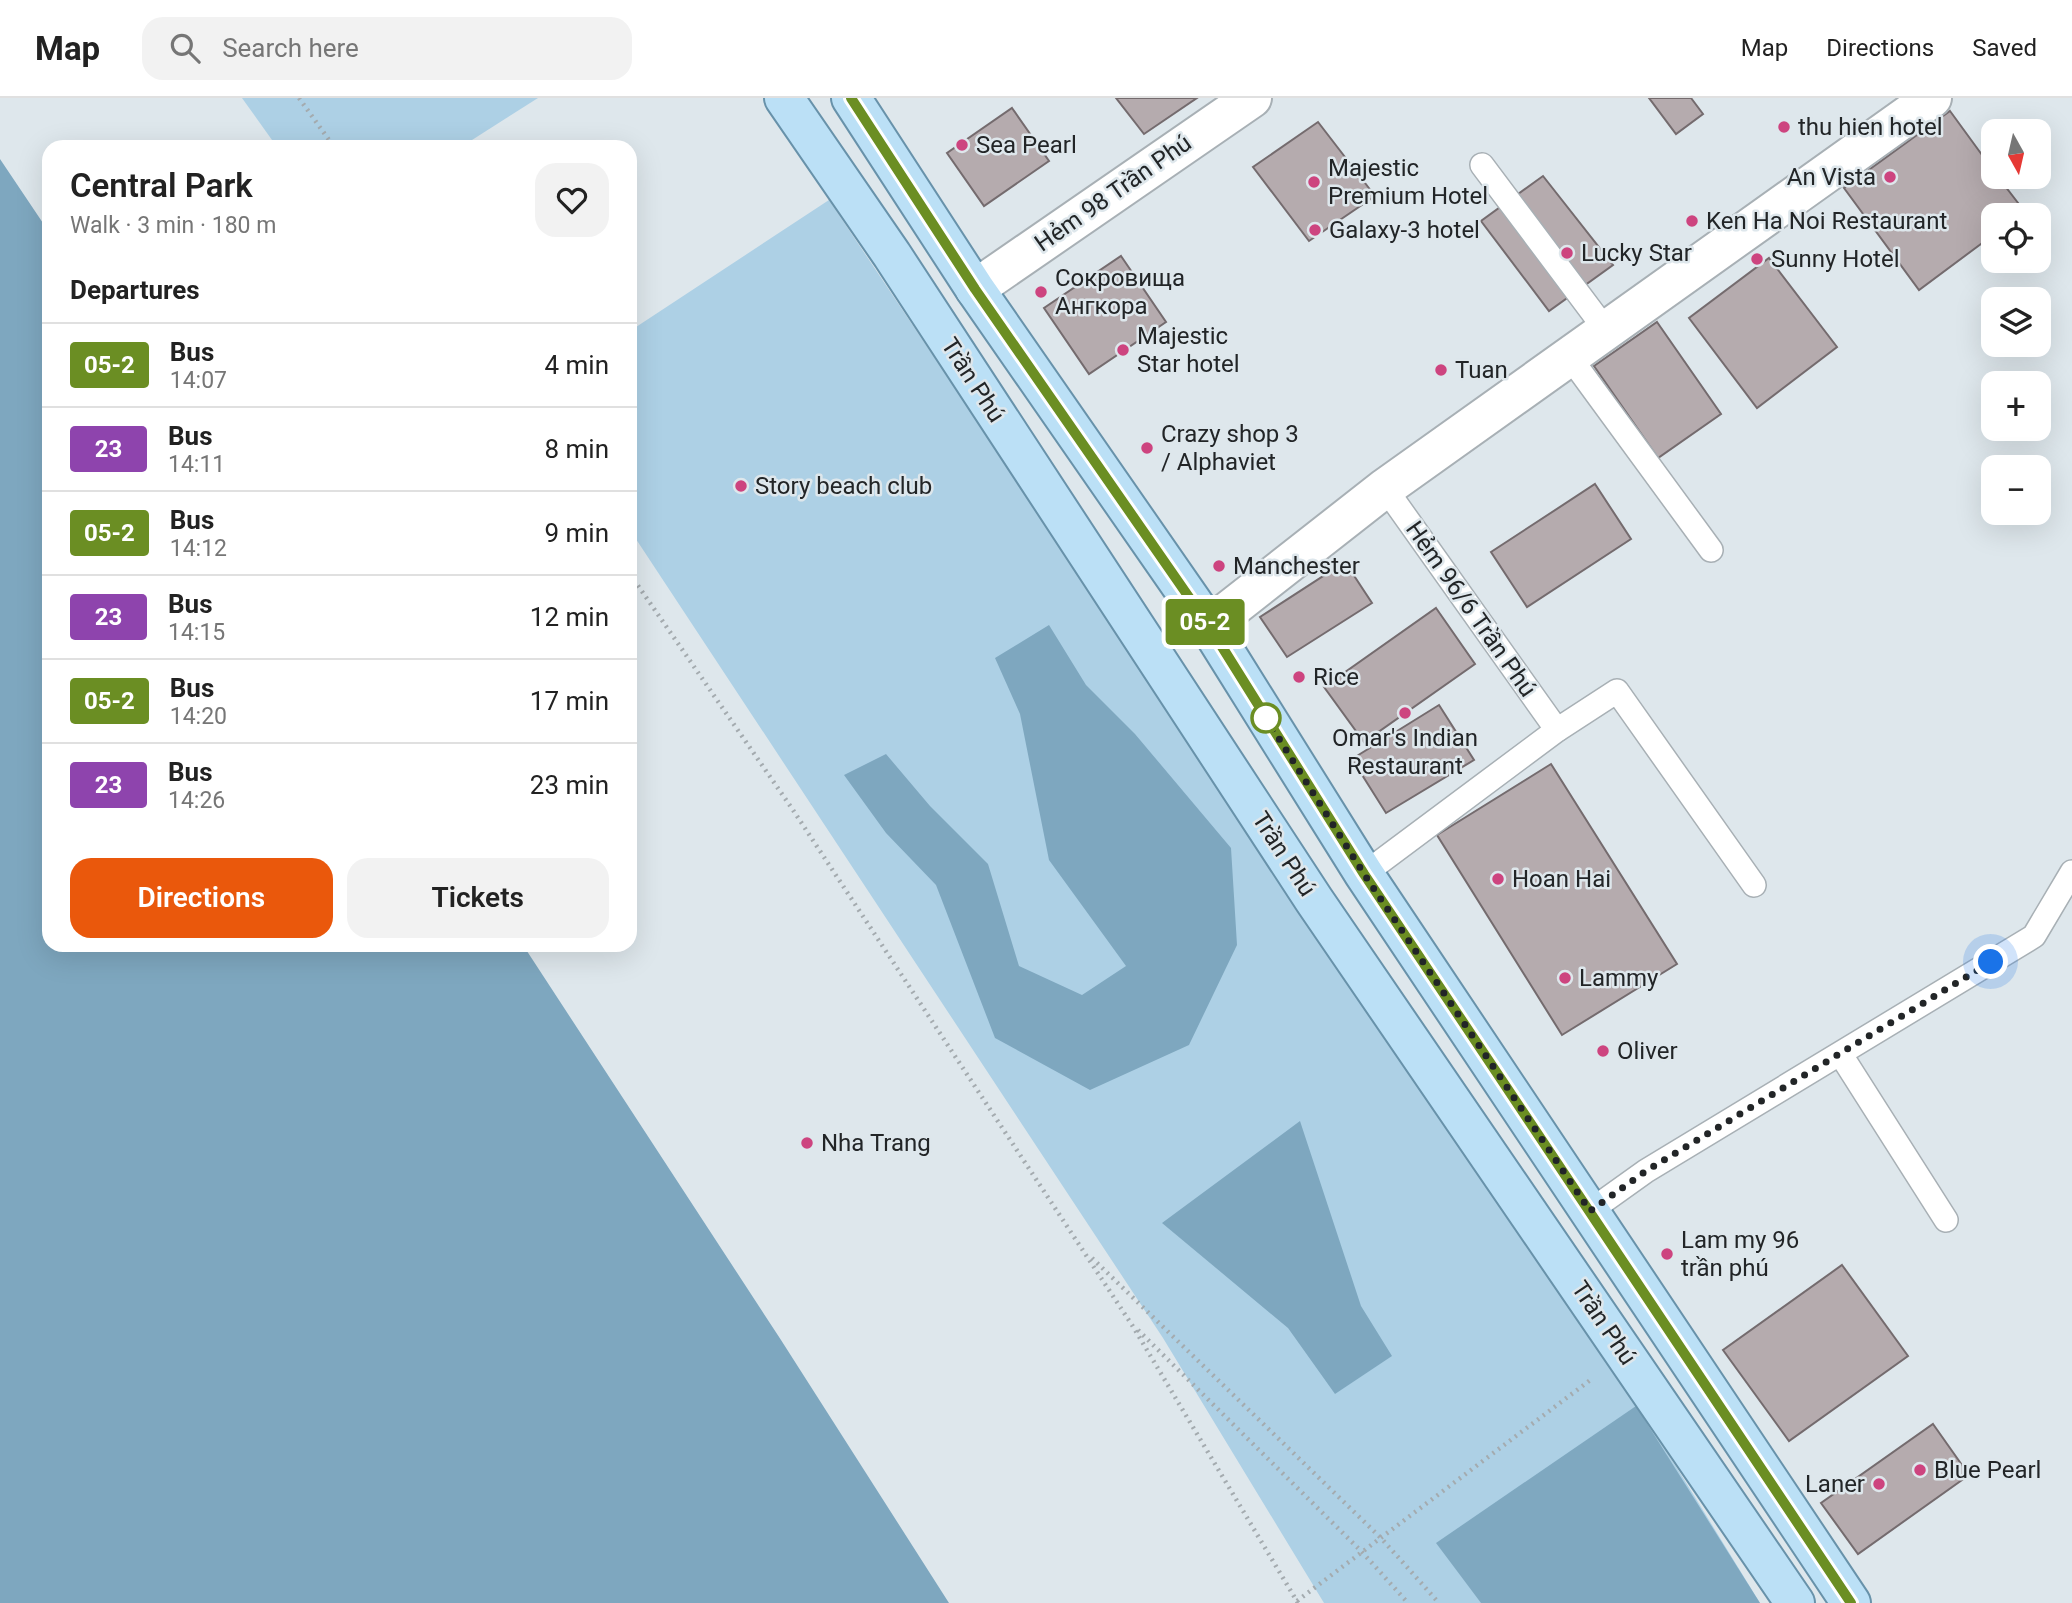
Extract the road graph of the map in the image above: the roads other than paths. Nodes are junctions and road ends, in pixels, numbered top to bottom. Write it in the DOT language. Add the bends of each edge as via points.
graph roads {
  1 [pos="784,98"];
  2 [pos="851,98"];
  3 [pos="1252,98"];
  4 [pos="1932,98"];
  5 [pos="1482,165"];
  6 [pos="975,289"];
  7 [pos="1605,329"];
  8 [pos="1569,356"];
  9 [pos="1385,488"];
  10 [pos="1712,550"];
  11 [pos="1209,626"];
  12 [pos="1557,730"];
  13 [pos="2072,872"];
  14 [pos="1364,874"];
  15 [pos="1754,885"];
  16 [pos="1841,1055"];
  17 [pos="1590,1211"];
  18 [pos="1946,1220"];
  19 [pos="1795,1603"];
  20 [pos="1851,1603"];
  1 -- 19 [label="main road, Trần Phú" via="1314,900"];
  2 -- 6 [label="main road, Trần Phú"];
  3 -- 6 [label="street, Hẻm 98 Trần Phú"];
  4 -- 7 [label="street"];
  5 -- 7 [label="lane"];
  6 -- 11 [label="main road, Trần Phú"];
  7 -- 8 [label="street"];
  8 -- 9 [label="street"];
  8 -- 10 [label="lane"];
  9 -- 11 [label="street"];
  9 -- 12 [label="lane, Hẻm 96/6 Trần Phú"];
  11 -- 14 [label="main road, Trần Phú"];
  12 -- 14 [label="lane"];
  12 -- 15 [label="lane" via="1617,691"];
  13 -- 16 [label="lane" via="2034,936"];
  14 -- 17 [label="main road, Trần Phú"];
  16 -- 17 [label="lane" via="1646,1171"];
  16 -- 18 [label="lane"];
  17 -- 20 [label="main road, Trần Phú"];
}
